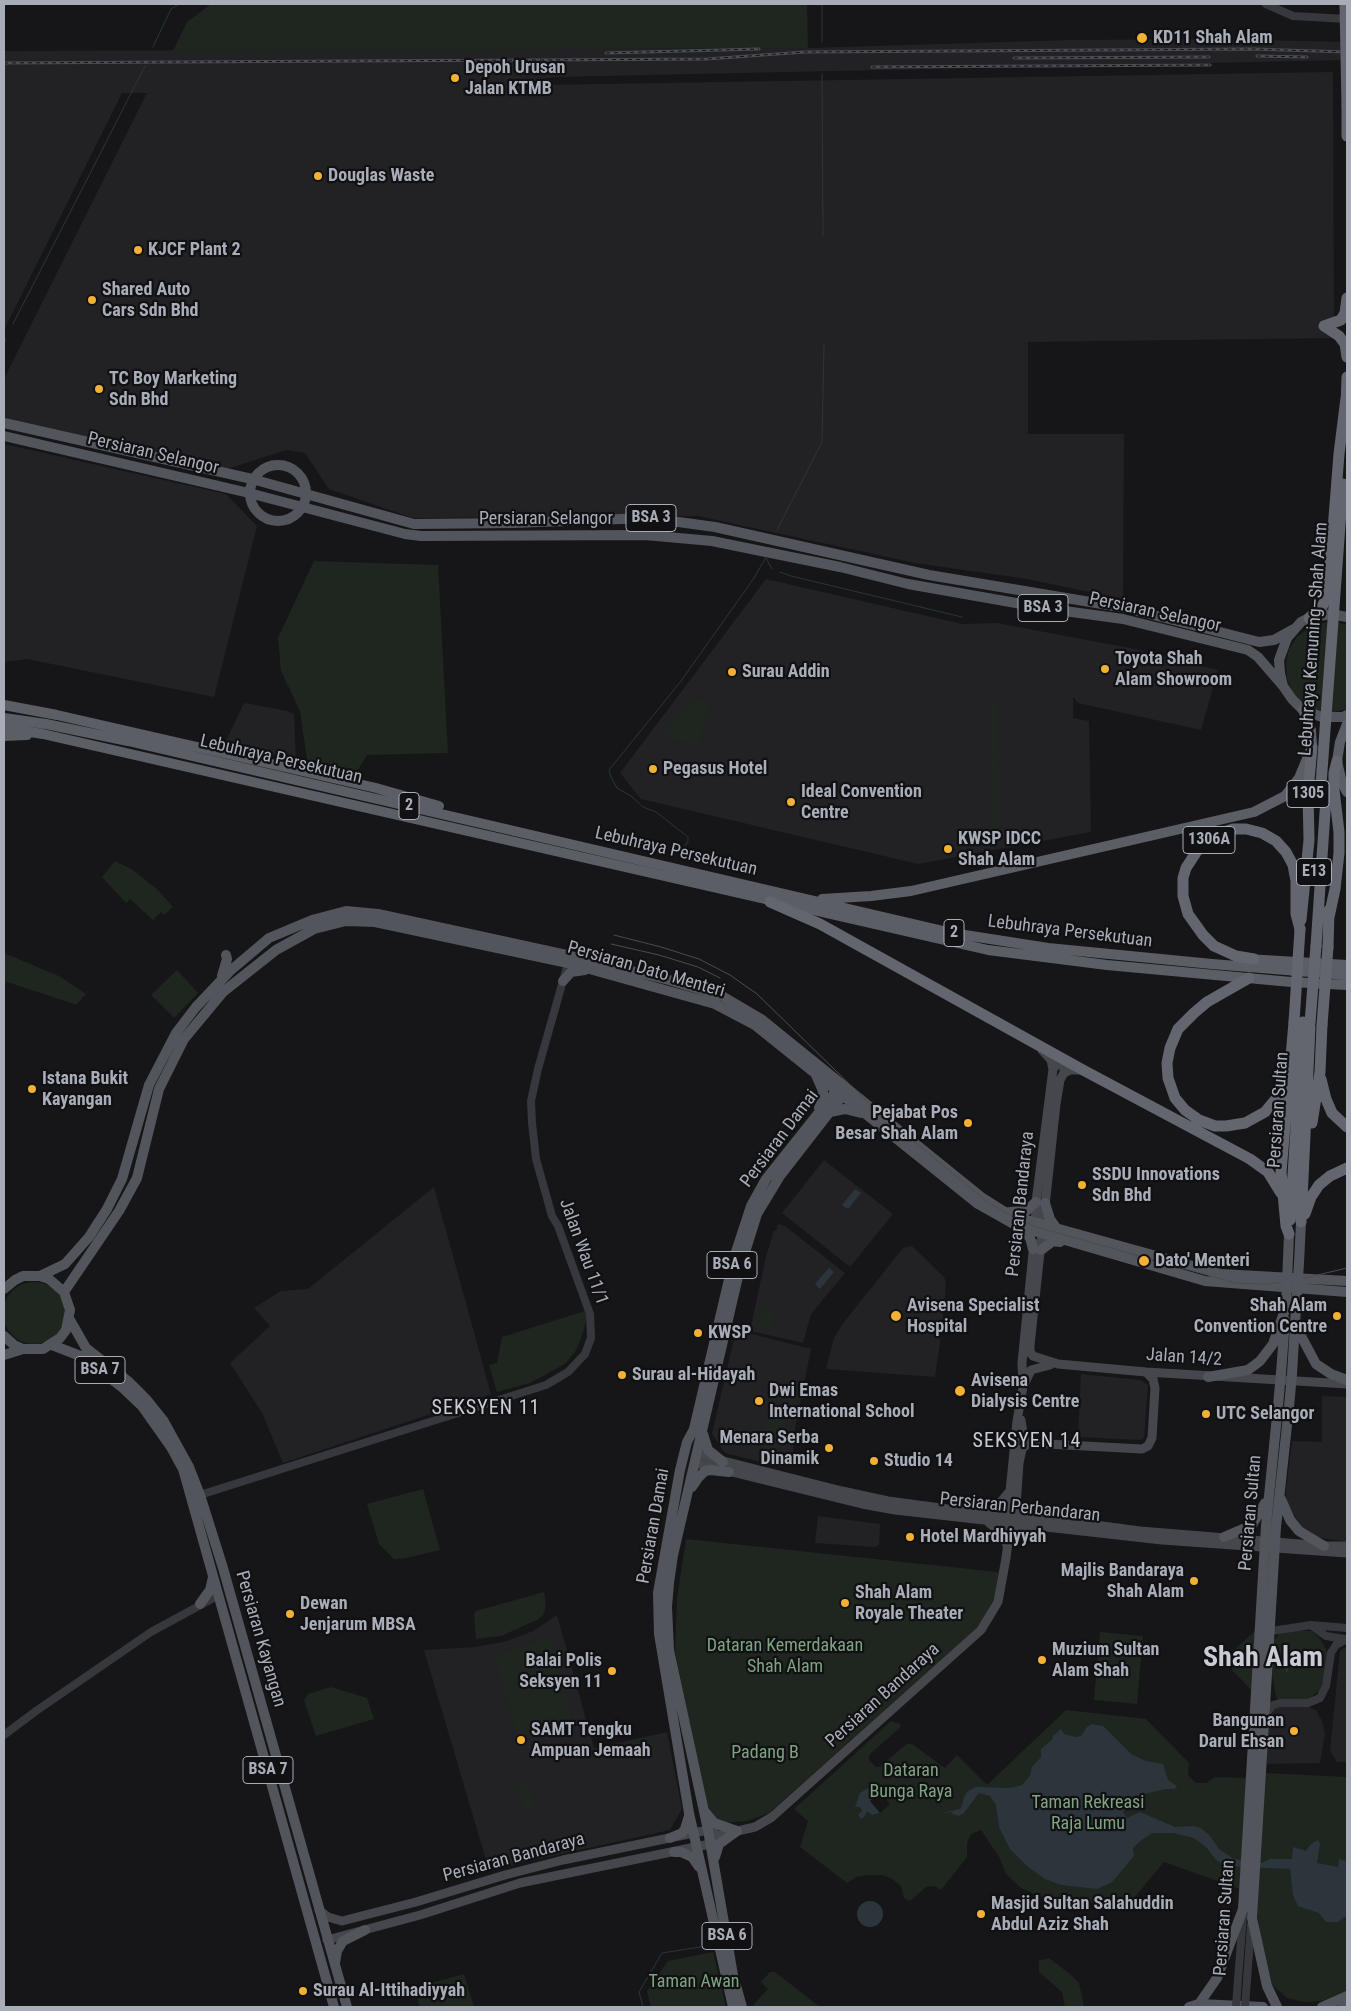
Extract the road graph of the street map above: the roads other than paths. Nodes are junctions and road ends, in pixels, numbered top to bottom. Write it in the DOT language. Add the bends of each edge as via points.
graph roads {
  1 [pos="1266,4"];
  2 [pos="1345,4"];
  3 [pos="1347,18"];
  4 [pos="1347,107"];
  5 [pos="1347,136"];
  6 [pos="1347,298"];
  7 [pos="1347,357"];
  8 [pos="1347,377"];
  9 [pos="1346,398"];
  10 [pos="4,423"];
  11 [pos="4,436"];
  12 [pos="252,479"];
  13 [pos="249,493"];
  14 [pos="306,494"];
  15 [pos="303,507"];
  16 [pos="1347,511"];
  17 [pos="1347,617"];
  18 [pos="1309,618"];
  19 [pos="1294,629"];
  20 [pos="1284,686"];
  21 [pos="4,706"];
  22 [pos="1303,710"];
  23 [pos="57,714"];
  24 [pos="1347,715"];
  25 [pos="7,718"];
  26 [pos="1347,724"];
  27 [pos="4,728"];
  28 [pos="43,734"];
  29 [pos="4,736"];
  30 [pos="1312,747"];
  31 [pos="1337,762"];
  32 [pos="1347,792"];
  33 [pos="1323,798"];
  34 [pos="459,817"];
  35 [pos="1318,817"];
  36 [pos="1309,840"];
  37 [pos="1322,852"];
  38 [pos="1347,862"];
  39 [pos="1335,888"];
  40 [pos="806,899"];
  41 [pos="770,902"];
  42 [pos="1329,918"];
  43 [pos="1300,929"];
  44 [pos="1312,946"];
  45 [pos="273,952"];
  46 [pos="538,956"];
  47 [pos="566,958"];
  48 [pos="1254,959"];
  49 [pos="234,960"];
  50 [pos="1212,964"];
  51 [pos="1347,965"];
  52 [pos="599,971"];
  53 [pos="1347,975"];
  54 [pos="1249,978"];
  55 [pos="563,981"];
  56 [pos="1347,985"];
  57 [pos="223,992"];
  58 [pos="1302,1022"];
  59 [pos="1026,1038"];
  60 [pos="1291,1062"];
  61 [pos="1053,1069"];
  62 [pos="1083,1070"];
  63 [pos="1320,1072"];
  64 [pos="815,1073"];
  65 [pos="1064,1073"];
  66 [pos="842,1090"];
  67 [pos="830,1112"];
  68 [pos="869,1117"];
  69 [pos="814,1121"];
  70 [pos="1347,1127"];
  71 [pos="1303,1166"];
  72 [pos="1347,1168"];
  73 [pos="1282,1193"];
  74 [pos="1041,1202"];
  75 [pos="1007,1212"];
  76 [pos="1301,1222"];
  77 [pos="1021,1227"];
  78 [pos="1039,1229"];
  79 [pos="1057,1229"];
  80 [pos="1289,1234"];
  81 [pos="1073,1243"];
  82 [pos="1037,1249"];
  83 [pos="4,1276"];
  84 [pos="40,1276"];
  85 [pos="15,1280"];
  86 [pos="1347,1281"];
  87 [pos="4,1289"];
  88 [pos="64,1292"];
  89 [pos="1347,1292"];
  90 [pos="1291,1308"];
  91 [pos="70,1320"];
  92 [pos="1295,1321"];
  93 [pos="4,1336"];
  94 [pos="52,1345"];
  95 [pos="1030,1345"];
  96 [pos="23,1349"];
  97 [pos="4,1354"];
  98 [pos="1058,1364"];
  99 [pos="1146,1372"];
  100 [pos="1208,1377"];
  101 [pos="1347,1380"];
  102 [pos="1347,1384"];
  103 [pos="1022,1387"];
  104 [pos="1284,1407"];
  105 [pos="1020,1410"];
  106 [pos="697,1430"];
  107 [pos="1035,1442"];
  108 [pos="694,1458"];
  109 [pos="723,1462"];
  110 [pos="729,1472"];
  111 [pos="676,1492"];
  112 [pos="1014,1493"];
  113 [pos="688,1494"];
  114 [pos="200,1495"];
  115 [pos="1269,1495"];
  116 [pos="1280,1496"];
  117 [pos="978,1513"];
  118 [pos="1042,1518"];
  119 [pos="1011,1519"];
  120 [pos="986,1520"];
  121 [pos="1051,1527"];
  122 [pos="1271,1527"];
  123 [pos="1224,1537"];
  124 [pos="1007,1545"];
  125 [pos="1324,1546"];
  126 [pos="1347,1546"];
  127 [pos="1347,1553"];
  128 [pos="223,1568"];
  129 [pos="213,1576"];
  130 [pos="219,1595"];
  131 [pos="200,1604"];
  132 [pos="224,1615"];
  133 [pos="1311,1625"];
  134 [pos="1347,1628"];
  135 [pos="1266,1632"];
  136 [pos="1322,1634"];
  137 [pos="1347,1639"];
  138 [pos="1330,1653"];
  139 [pos="1266,1713"];
  140 [pos="4,1735"];
  141 [pos="1259,1742"];
  142 [pos="704,1811"];
  143 [pos="689,1813"];
  144 [pos="708,1830"];
  145 [pos="737,1831"];
  146 [pos="693,1833"];
  147 [pos="720,1835"];
  148 [pos="670,1838"];
  149 [pos="710,1844"];
  150 [pos="696,1848"];
  151 [pos="674,1852"];
  152 [pos="714,1865"];
  153 [pos="702,1873"];
  154 [pos="1250,1886"];
  155 [pos="416,1902"];
  156 [pos="1243,1909"];
  157 [pos="319,1910"];
  158 [pos="420,1915"];
  159 [pos="1252,1918"];
  160 [pos="310,1924"];
  161 [pos="366,1930"];
  162 [pos="328,1940"];
  163 [pos="335,1965"];
  164 [pos="1347,1996"];
  165 [pos="1200,2004"];
  166 [pos="1347,2006"];
  167 [pos="334,2007"];
  168 [pos="347,2007"];
  169 [pos="733,2007"];
  170 [pos="742,2007"];
  171 [pos="1188,2007"];
  172 [pos="1236,2007"];
  173 [pos="1245,2007"];
  174 [pos="1262,2007"];
  175 [pos="1278,2007"];
  176 [pos="1322,2007"];
  177 [pos="1344,2007"];
  1 -- 3 [label="street" via="1293,16"];
  2 -- 4 [label="highway, bridge"];
  4 -- 5 [label="highway"];
  6 -- 7 [label="highway" via="1341,320 1324,326 1345,344"];
  8 -- 9 [label="highway, Lebuhraya Kemuning–Shah Alam / E13"];
  9 -- 18 [label="highway" via="1328,593 1323,605"];
  9 -- 33 [label="highway, Lebuhraya Kemuning–Shah Alam / E13, bridge"];
  10 -- 12 [label="main road, Persiaran Selangor / BSA 3"];
  11 -- 13 [label="main road, Persiaran Selangor / BSA 3"];
  12 -- 13 [label="main road"];
  12 -- 14 [label="main road, Persiaran Selangor / BSA 3"];
  12 -- 14 [label="main road" via="266,467 285,465 300,476"];
  13 -- 15 [label="main road, Persiaran Selangor / BSA 3"];
  13 -- 15 [label="main road" via="255,511 272,521 290,519"];
  14 -- 15 [label="main road"];
  14 -- 19 [label="main road, Persiaran Selangor / BSA 3" via="414,524 658,519 715,527 929,575 1126,608 1259,642 1274,640"];
  15 -- 20 [label="main road, Persiaran Selangor / BSA 3" via="421,536 645,535 712,541 908,584 1146,623 1248,650"];
  16 -- 33 [label="highway, Lebuhraya Kemuning–Shah Alam / E13"];
  17 -- 18 [label="main road" via="1330,614"];
  18 -- 19 [label="main road, Persiaran Selangor"];
  19 -- 20 [label="main road" via="1287,638 1280,660"];
  20 -- 22 [label="main road, Persiaran Selangor"];
  21 -- 23 [label="highway"];
  22 -- 24 [label="main road" via="1322,717"];
  22 -- 30 [label="highway" via="1311,730"];
  23 -- 25 [label="highway"];
  23 -- 34 [label="highway" via="376,788 451,810"];
  25 -- 34 [label="highway, Lebuhraya Persekutuan / 2" via="86,732"];
  26 -- 31 [label="highway"];
  27 -- 28 [label="highway, Lebuhraya Persekutuan / 2"];
  28 -- 29 [label="highway"];
  28 -- 41 [label="highway, Lebuhraya Persekutuan / 2"];
  30 -- 36 [label="highway, 1305" via="1308,792"];
  30 -- 40 [label="highway" via="1292,788 1275,803 1254,812 911,891"];
  31 -- 32 [label="highway"];
  31 -- 39 [label="highway" via="1334,790 1339,846"];
  33 -- 35 [label="highway, Lebuhraya Kemuning–Shah Alam / E13"];
  33 -- 37 [label="highway, Lebuhraya Kemuning–Shah Alam / E13"];
  34 -- 40 [label="highway, Lebuhraya Persekutuan / 2"];
  35 -- 36 [label="highway"];
  35 -- 44 [label="highway, Lebuhraya Kemuning–Shah Alam / E13"];
  36 -- 43 [label="highway"];
  37 -- 42 [label="highway" via="1328,869"];
  37 -- 44 [label="highway, Lebuhraya Kemuning–Shah Alam / E13"];
  38 -- 39 [label="highway"];
  39 -- 42 [label="highway"];
  40 -- 50 [label="highway, Lebuhraya Persekutuan / 2" via="996,941"];
  41 -- 54 [label="highway, Lebuhraya Persekutuan / 2" via="988,950"];
  41 -- 59 [label="highway" via="820,924"];
  42 -- 63 [label="highway, bridge"];
  43 -- 48 [label="highway, 1306A" via="1296,914 1296,881 1286,852 1262,833 1233,829 1218,834 1197,851 1186,868 1183,896 1188,914 1214,946 1236,956"];
  43 -- 58 [label="highway, bridge"];
  44 -- 58 [label="highway, Lebuhraya Kemuning–Shah Alam / E13"];
  45 -- 46 [label="main road, Persiaran Dato Menteri" via="314,929 346,921 375,922"];
  45 -- 49 [label="main road" via="251,962"];
  45 -- 57 [label="main road, Persiaran Dato Menteri"];
  46 -- 47 [label="main road, Persiaran Dato Menteri"];
  46 -- 55 [label="main road" via="560,966"];
  47 -- 49 [label="main road, Persiaran Dato Menteri" via="378,914 346,911 312,920 269,938"];
  47 -- 52 [label="main road, Persiaran Dato Menteri"];
  47 -- 55 [label="street, Jalan Wau 11/1"];
  47 -- 66 [label="main road, Persiaran Dato Menteri" via="579,958 722,996 761,1019"];
  48 -- 50 [label="highway" via="1234,958"];
  48 -- 51 [label="highway"];
  49 -- 57 [label="main road" via="235,976"];
  49 -- 84 [label="main road, Persiaran Dato Menteri" via="176,1033 149,1085 122,1180 107,1209 89,1237 65,1264"];
  50 -- 53 [label="highway, Lebuhraya Persekutuan / 2"];
  52 -- 55 [label="main road" via="576,970"];
  52 -- 64 [label="main road, Persiaran Dato Menteri" via="715,1004 755,1025"];
  54 -- 56 [label="highway, Lebuhraya Persekutuan / 2"];
  54 -- 60 [label="highway" via="1207,1002 1178,1029 1167,1063 1175,1098 1199,1120 1215,1126 1245,1123 1265,1112 1280,1094"];
  55 -- 114 [label="street, Jalan Wau 11/1" via="535,1080 531,1101 532,1132 552,1216 590,1314 591,1338 585,1354 568,1372 546,1385"];
  57 -- 88 [label="main road, Persiaran Dato Menteri" via="184,1039 159,1089 137,1178 119,1211"];
  58 -- 60 [label="highway"];
  58 -- 71 [label="highway, Persiaran Sultan"];
  58 -- 80 [label="highway, Persiaran Sultan"];
  59 -- 61 [label="main road" via="1047,1054"];
  59 -- 62 [label="highway"];
  60 -- 73 [label="highway" via="1282,1156"];
  61 -- 65 [label="main road" via="1061,1064"];
  61 -- 74 [label="main road, Persiaran Bandaraya"];
  62 -- 65 [label="main road"];
  62 -- 73 [label="highway" via="1260,1165"];
  63 -- 70 [label="highway" via="1332,1113"];
  63 -- 71 [label="highway"];
  64 -- 66 [label="main road, Persiaran Dato Menteri"];
  64 -- 69 [label="main road" via="823,1099"];
  65 -- 74 [label="main road, Persiaran Bandaraya" via="1060,1080"];
  66 -- 67 [label="main road, Persiaran Damai / BSA 6"];
  66 -- 68 [label="main road, Persiaran Dato Menteri"];
  66 -- 69 [label="main road, Persiaran Damai / BSA 6"];
  66 -- 75 [label="main road, Persiaran Dato Menteri" via="981,1197"];
  67 -- 68 [label="main road" via="846,1109"];
  67 -- 106 [label="main road, Persiaran Damai / BSA 6" via="780,1176 757,1214"];
  68 -- 77 [label="main road, Persiaran Dato Menteri" via="987,1211"];
  69 -- 106 [label="main road, Persiaran Damai / BSA 6" via="766,1179 751,1206 734,1258"];
  71 -- 76 [label="highway, Persiaran Sultan"];
  72 -- 76 [label="highway" via="1320,1185 1311,1197"];
  73 -- 80 [label="highway"];
  74 -- 75 [label="main road" via="1026,1211"];
  74 -- 78 [label="main road, Persiaran Bandaraya"];
  74 -- 79 [label="main road"];
  75 -- 78 [label="main road, Persiaran Dato Menteri"];
  76 -- 90 [label="main road, Persiaran Sultan, bridge" via="1299,1263"];
  77 -- 78 [label="main road, Persiaran Dato Menteri"];
  77 -- 82 [label="main road"];
  78 -- 79 [label="main road, Persiaran Dato Menteri"];
  78 -- 81 [label="main road, Persiaran Dato Menteri"];
  78 -- 82 [label="main road, Persiaran Bandaraya"];
  79 -- 86 [label="main road, Persiaran Dato Menteri, bridge" via="1221,1274"];
  80 -- 90 [label="main road, Persiaran Sultan, bridge"];
  81 -- 82 [label="main road" via="1053,1241"];
  81 -- 89 [label="main road, Persiaran Dato Menteri" via="1205,1281"];
  82 -- 95 [label="main road, Persiaran Bandaraya"];
  82 -- 103 [label="main road, Persiaran Bandaraya" via="1022,1363"];
  83 -- 85 [label="main road"];
  84 -- 85 [label="main road, Persiaran Dato Menteri" via="23,1276"];
  84 -- 88 [label="main road"];
  85 -- 87 [label="main road"];
  88 -- 91 [label="main road, Persiaran Kayangan"];
  90 -- 92 [label="main road, Persiaran Sultan"];
  90 -- 100 [label="main road" via="1273,1344 1260,1361 1248,1370"];
  90 -- 104 [label="main road, Persiaran Sultan, bridge" via="1281,1373"];
  91 -- 94 [label="main road"];
  91 -- 114 [label="main road, Persiaran Kayangan / BSA 7" via="86,1348 129,1382 163,1420 189,1467"];
  92 -- 101 [label="main road" via="1316,1364"];
  92 -- 104 [label="main road, Persiaran Sultan, bridge" via="1292,1374"];
  93 -- 96 [label="main road"];
  94 -- 96 [label="main road"];
  94 -- 129 [label="main road, Persiaran Kayangan / BSA 7" via="83,1357 123,1388 158,1426 183,1469"];
  95 -- 98 [label="main road, Jalan 14/2" via="1030,1352 1036,1359"];
  96 -- 97 [label="main road"];
  98 -- 99 [label="main road, Jalan 14/2"];
  98 -- 103 [label="main road" via="1031,1370"];
  99 -- 100 [label="main road, Jalan 14/2"];
  99 -- 107 [label="main road" via="1153,1379 1155,1388 1152,1438 1148,1446 1142,1449"];
  100 -- 102 [label="main road, Jalan 14/2"];
  103 -- 105 [label="main road, Persiaran Bandaraya"];
  104 -- 115 [label="main road, Persiaran Sultan" via="1274,1447"];
  104 -- 116 [label="main road, Persiaran Sultan" via="1285,1448"];
  105 -- 107 [label="main road" via="1023,1433"];
  105 -- 112 [label="main road, Persiaran Bandaraya"];
  106 -- 108 [label="main road, Persiaran Damai / BSA 6"];
  106 -- 109 [label="main road" via="708,1450"];
  106 -- 111 [label="main road, Persiaran Damai / BSA 6" via="687,1442"];
  107 -- 112 [label="main road, Persiaran Bandaraya" via="1022,1449"];
  108 -- 109 [label="main road, Persiaran Perbandaran"];
  108 -- 110 [label="main road, Persiaran Perbandaran"];
  108 -- 111 [label="main road" via="687,1464 682,1484"];
  108 -- 113 [label="main road, Persiaran Damai / BSA 6"];
  109 -- 117 [label="main road, Persiaran Perbandaran" via="888,1501"];
  110 -- 113 [label="main road" via="705,1471"];
  110 -- 120 [label="main road, Persiaran Perbandaran" via="878,1507"];
  111 -- 143 [label="main road, Persiaran Damai / BSA 6" via="658,1593 659,1634"];
  112 -- 117 [label="main road" via="1000,1504"];
  112 -- 118 [label="main road" via="1022,1508"];
  112 -- 119 [label="main road, Persiaran Bandaraya"];
  113 -- 142 [label="main road, Persiaran Damai / BSA 6" via="669,1584 669,1650"];
  114 -- 128 [label="main road, Persiaran Kayangan / BSA 7"];
  115 -- 122 [label="main road, Persiaran Sultan"];
  115 -- 123 [label="main road" via="1252,1525"];
  116 -- 122 [label="main road, Persiaran Sultan"];
  116 -- 125 [label="main road" via="1290,1520 1300,1531"];
  117 -- 119 [label="main road, Persiaran Perbandaran"];
  118 -- 119 [label="main road, Persiaran Perbandaran"];
  118 -- 123 [label="main road, Persiaran Perbandaran" via="1140,1531"];
  119 -- 120 [label="main road, Persiaran Perbandaran"];
  119 -- 121 [label="main road, Persiaran Perbandaran"];
  119 -- 124 [label="main road, Persiaran Bandaraya"];
  120 -- 124 [label="main road" via="1001,1533"];
  121 -- 124 [label="main road" via="1019,1530"];
  121 -- 127 [label="main road, Persiaran Perbandaran" via="1162,1540"];
  122 -- 135 [label="main road, Persiaran Sultan, bridge"];
  123 -- 125 [label="main road, Persiaran Perbandaran"];
  124 -- 145 [label="main road, Persiaran Bandaraya" via="998,1602 981,1630 772,1817 755,1827"];
  125 -- 126 [label="main road, Persiaran Perbandaran"];
  128 -- 130 [label="main road" via="224,1587"];
  128 -- 157 [label="main road, Persiaran Kayangan / BSA 7"];
  129 -- 130 [label="main road, Persiaran Kayangan / BSA 7"];
  129 -- 131 [label="main road" via="210,1590"];
  130 -- 131 [label="street"];
  130 -- 132 [label="main road, Persiaran Kayangan / BSA 7"];
  131 -- 132 [label="main road" via="215,1605"];
  131 -- 140 [label="street" via="151,1632"];
  132 -- 160 [label="main road, Persiaran Kayangan / BSA 7"];
  133 -- 134 [label="street"];
  133 -- 135 [label="street"];
  133 -- 136 [label="street"];
  135 -- 139 [label="main road, Persiaran Sultan"];
  135 -- 141 [label="main road, Persiaran Sultan"];
  136 -- 137 [label="street"];
  136 -- 138 [label="street"];
  137 -- 138 [label="street"];
  138 -- 139 [label="street" via="1329,1672 1320,1698 1308,1703 1280,1702"];
  139 -- 141 [label="main road, Persiaran Sultan"];
  141 -- 154 [label="main road, Persiaran Sultan"];
  142 -- 144 [label="main road, Persiaran Damai / BSA 6"];
  142 -- 145 [label="main road" via="714,1823"];
  143 -- 146 [label="main road, Persiaran Damai / BSA 6"];
  143 -- 148 [label="main road" via="682,1833"];
  144 -- 146 [label="main road, Persiaran Bandaraya"];
  144 -- 147 [label="main road"];
  144 -- 149 [label="main road, Persiaran Damai / BSA 6"];
  145 -- 147 [label="main road, Persiaran Bandaraya"];
  145 -- 152 [label="main road" via="718,1844"];
  146 -- 148 [label="main road, Persiaran Bandaraya"];
  146 -- 150 [label="main road, Persiaran Damai / BSA 6"];
  147 -- 149 [label="main road, Persiaran Bandaraya"];
  148 -- 155 [label="main road, Persiaran Bandaraya" via="513,1872"];
  149 -- 150 [label="main road, Persiaran Bandaraya"];
  149 -- 152 [label="main road, Persiaran Damai / BSA 6"];
  150 -- 151 [label="main road, Persiaran Bandaraya"];
  150 -- 153 [label="main road, Persiaran Damai / BSA 6"];
  151 -- 153 [label="main road" via="692,1857"];
  151 -- 158 [label="main road, Persiaran Bandaraya" via="520,1883"];
  152 -- 170 [label="main road, Persiaran Damai / BSA 6" via="733,1975"];
  153 -- 169 [label="main road, Persiaran Damai / BSA 6"];
  154 -- 156 [label="main road, Persiaran Sultan"];
  154 -- 159 [label="main road, Persiaran Sultan"];
  155 -- 157 [label="main road, Persiaran Bandaraya" via="337,1921"];
  155 -- 158 [label="main road"];
  156 -- 165 [label="main road" via="1217,1978"];
  156 -- 172 [label="street, Persiaran Sultan, bridge"];
  157 -- 162 [label="main road, Persiaran Kayangan / BSA 7"];
  158 -- 161 [label="main road, Persiaran Bandaraya"];
  159 -- 173 [label="street, Persiaran Sultan, bridge"];
  159 -- 175 [label="main road" via="1267,1986"];
  160 -- 162 [label="main road" via="322,1939"];
  160 -- 167 [label="main road, Persiaran Kayangan / BSA 7"];
  161 -- 162 [label="main road, Persiaran Bandaraya"];
  161 -- 163 [label="main road" via="343,1940"];
  162 -- 163 [label="main road, Persiaran Kayangan / BSA 7"];
  163 -- 168 [label="main road, Persiaran Kayangan / BSA 7"];
  164 -- 176 [label="main road"];
  165 -- 171 [label="main road"];
  165 -- 174 [label="main road"];
  166 -- 177 [label="main road"];
}
